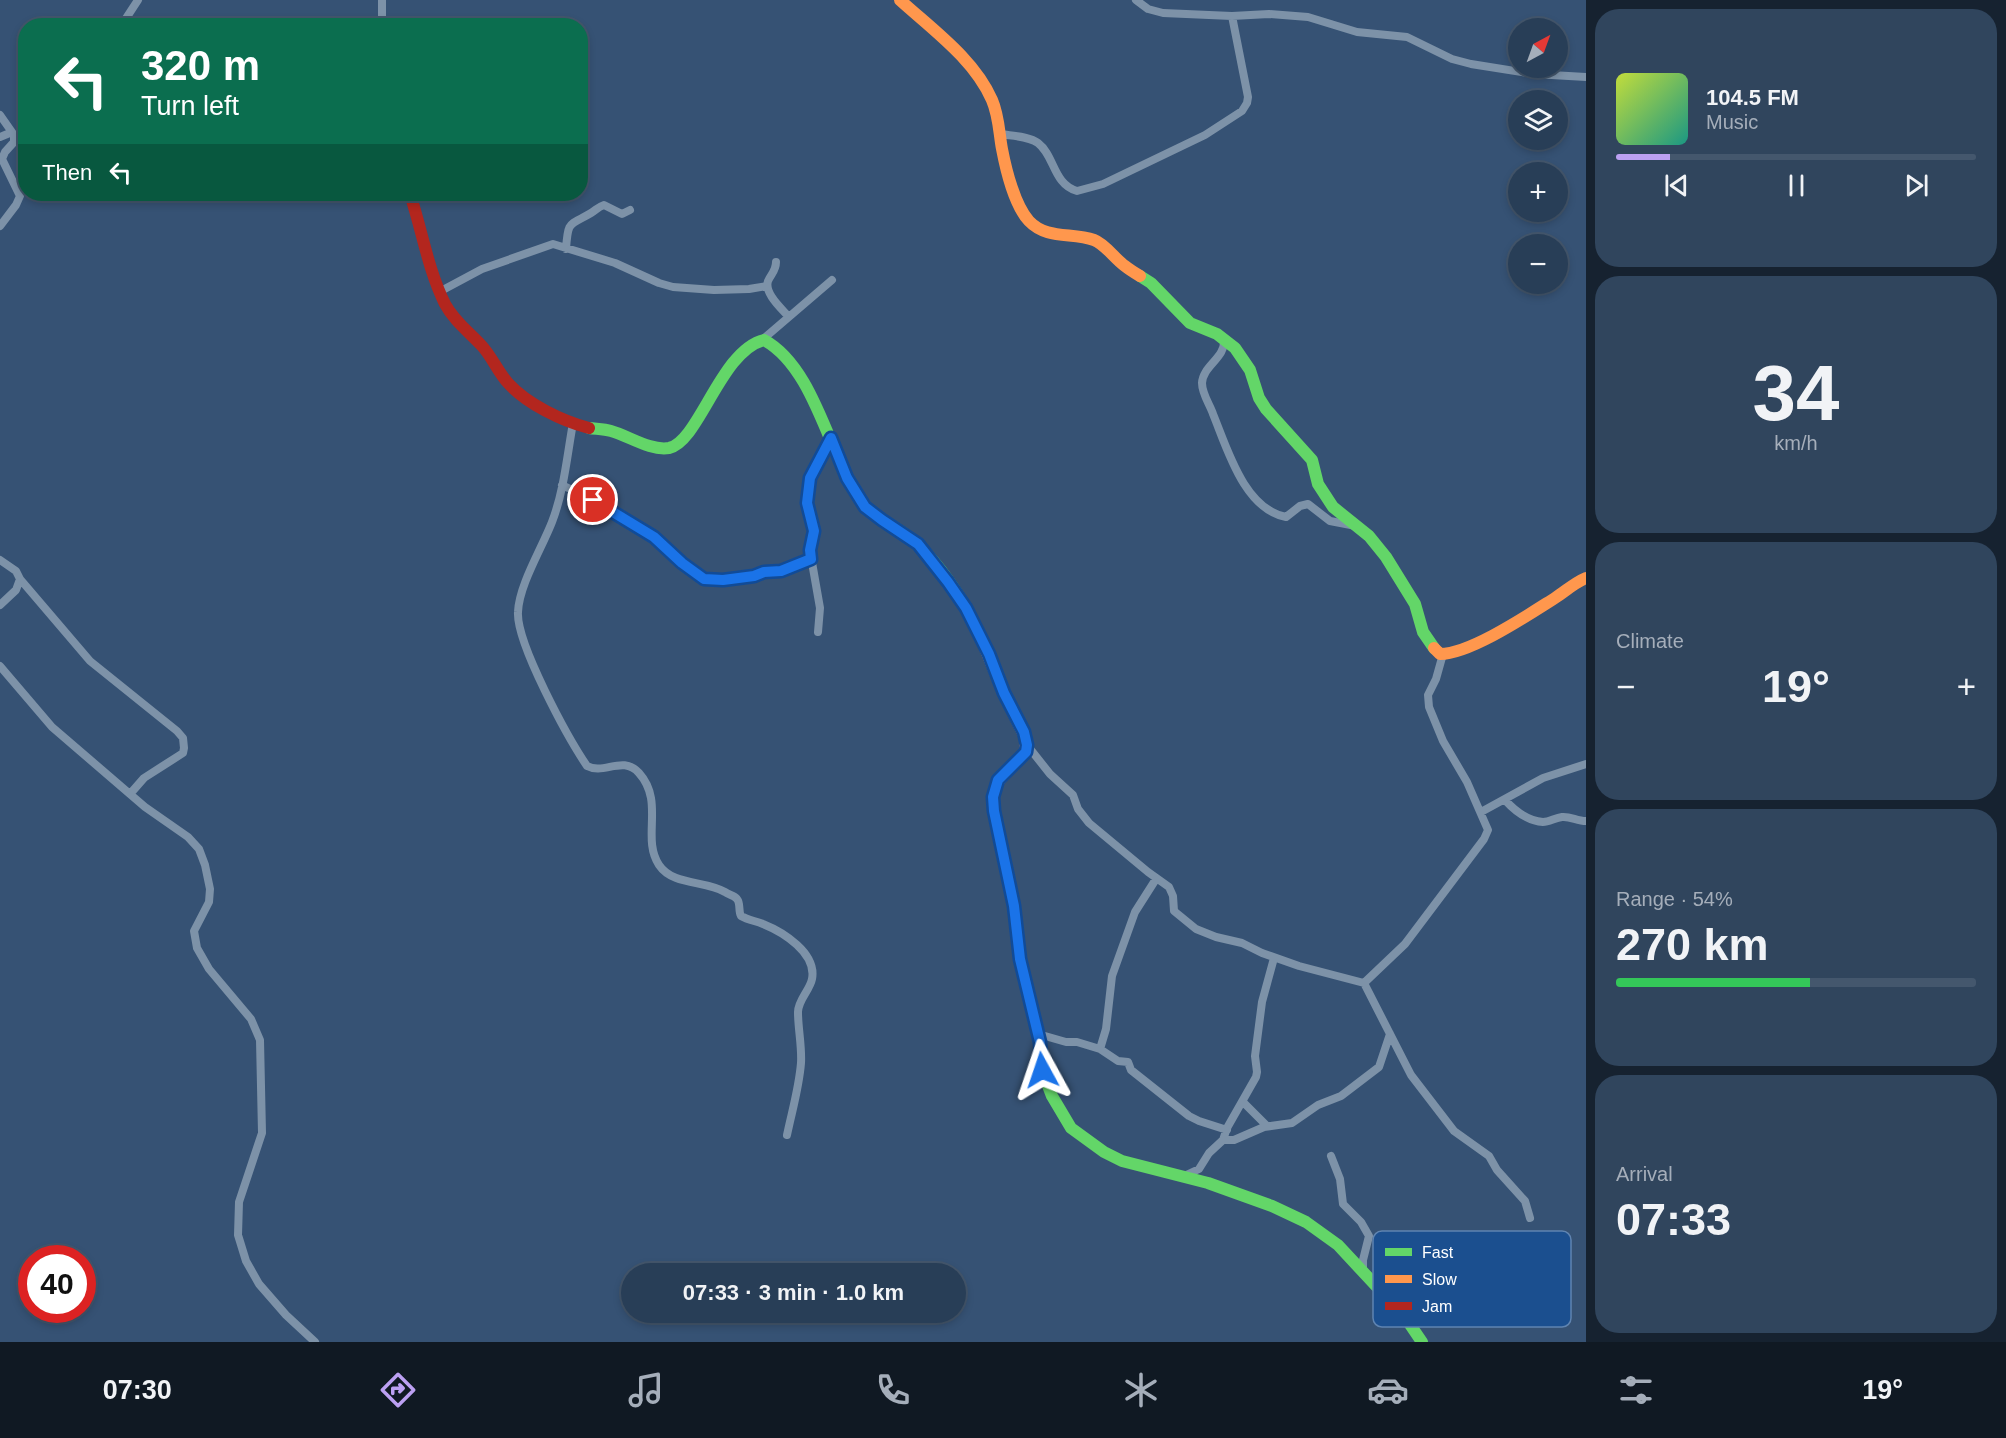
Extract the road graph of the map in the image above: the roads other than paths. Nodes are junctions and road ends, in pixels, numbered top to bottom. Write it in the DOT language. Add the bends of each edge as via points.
graph roads {
  1 [pos="138,0"];
  2 [pos="382,0"];
  3 [pos="900,0"];
  4 [pos="1136,0"];
  5 [pos="1232,16"];
  6 [pos="126,18"];
  7 [pos="382,18"];
  8 [pos="1586,76"];
  9 [pos="0,116"];
  10 [pos="18,134"];
  11 [pos="1000,134"];
  12 [pos="14,136"];
  13 [pos="0,137"];
  14 [pos="18,192"];
  15 [pos="18,200"];
  16 [pos="412,201"];
  17 [pos="630,210"];
  18 [pos="0,226"];
  19 [pos="566,249"];
  20 [pos="776,262"];
  21 [pos="832,280"];
  22 [pos="767,286"];
  23 [pos="439,292"];
  24 [pos="788,316"];
  25 [pos="1224,339"];
  26 [pos="762,340"];
  27 [pos="573,423"];
  28 [pos="831,438"];
  29 [pos="562,485"];
  30 [pos="1356,526"];
  31 [pos="811,559"];
  32 [pos="0,560"];
  33 [pos="1586,578"];
  34 [pos="20,579"];
  35 [pos="0,605"];
  36 [pos="818,632"];
  37 [pos="1443,654"];
  38 [pos="0,666"];
  39 [pos="1027,745"];
  40 [pos="1586,764"];
  41 [pos="130,794"];
  42 [pos="1505,800"];
  43 [pos="1481,812"];
  44 [pos="1586,820"];
  45 [pos="1156,879"];
  46 [pos="1274,958"];
  47 [pos="1364,983"];
  48 [pos="1038,1034"];
  49 [pos="1390,1034"];
  50 [pos="1100,1049"];
  51 [pos="1243,1102"];
  52 [pos="1268,1126"];
  53 [pos="1227,1130"];
  54 [pos="786,1136"];
  55 [pos="1223,1140"];
  56 [pos="1331,1156"];
  57 [pos="1182,1178"];
  58 [pos="1530,1218"];
  59 [pos="1363,1271"];
  60 [pos="1373,1282"];
  61 [pos="1412,1327"];
  62 [pos="315,1342"];
  63 [pos="1422,1342"];
  1 -- 6 [label="street"];
  2 -- 7 [label="street"];
  3 -- 11 [label="street" via="969,64 984,84 993,102"];
  4 -- 5 [label="street" via="1163,13"];
  5 -- 8 [label="street" via="1308,17 1357,32 1407,37 1443,56 1471,64 1534,74"];
  5 -- 11 [label="street" via="1247,104 1238,114 1187,145 1094,188 1077,191 1063,183 1036,141"];
  9 -- 12 [label="street"];
  10 -- 12 [label="street"];
  11 -- 25 [label="street" via="1018,205 1033,225 1048,233 1095,240 1151,283 1190,322"];
  12 -- 13 [label="street"];
  12 -- 14 [label="street" via="2,159"];
  15 -- 18 [label="street"];
  16 -- 23 [label="street"];
  17 -- 19 [label="street" via="622,214 604,205 575,220 567,233"];
  19 -- 22 [label="street" via="678,288"];
  19 -- 23 [label="street" via="552,244 541,247 482,269"];
  20 -- 22 [label="street"];
  21 -- 24 [label="street"];
  22 -- 24 [label="street"];
  23 -- 27 [label="street" via="454,320 485,350 512,387"];
  24 -- 26 [label="street"];
  25 -- 30 [label="street" via="1251,370 1266,409 1312,460 1318,484 1333,507"];
  25 -- 30 [label="street" via="1225,348 1202,385 1246,488 1266,508 1282,516 1306,504 1330,521"];
  26 -- 27 [label="street" via="748,346 689,430 671,447 659,448"];
  26 -- 28 [label="street" via="785,357 817,406"];
  27 -- 29 [label="street"];
  28 -- 31 [label="street" via="810,478 807,503 814,531"];
  28 -- 39 [label="street" via="847,478 865,507 918,544 966,608"];
  29 -- 31 [label="street" via="654,537 704,579 781,571"];
  29 -- 54 [label="street" via="553,520 518,609 528,654 559,720 587,766 595,769 627,765 645,781 652,806 653,852 664,870 675,878 719,888 737,900 741,916 777,931 808,958 813,978 798,1010 801,1063"];
  30 -- 37 [label="street" via="1386,557 1415,604 1429,642"];
  31 -- 36 [label="street" via="820,608"];
  32 -- 34 [label="street" via="16,571"];
  33 -- 37 [label="street" via="1472,647"];
  34 -- 35 [label="street" via="16,590"];
  34 -- 41 [label="street" via="90,661 183,738 184,751 180,756 144,778"];
  37 -- 43 [label="street" via="1428,695 1429,707"];
  38 -- 41 [label="street" via="52,727"];
  39 -- 45 [label="street" via="1073,795 1089,823"];
  39 -- 48 [label="street" via="1024,754 998,780 993,797 1020,959"];
  40 -- 42 [label="street" via="1543,778"];
  41 -- 62 [label="street" via="188,837 205,864 210,896 194,931 197,948 209,969 251,1019 260,1040 262,1133 239,1202 238,1235 259,1284"];
  42 -- 43 [label="street"];
  42 -- 44 [label="street" via="1519,812 1543,822 1565,817"];
  43 -- 47 [label="street" via="1488,830 1484,839 1406,944"];
  45 -- 46 [label="street" via="1171,890 1176,914 1196,929"];
  45 -- 50 [label="street" via="1135,912 1112,976"];
  46 -- 47 [label="street"];
  46 -- 51 [label="street" via="1262,1002 1255,1056 1257,1072"];
  47 -- 49 [label="street"];
  48 -- 50 [label="street"];
  48 -- 57 [label="street" via="1044,1078 1071,1128 1122,1161"];
  49 -- 52 [label="street" via="1381,1062 1369,1076 1292,1123"];
  49 -- 58 [label="street" via="1411,1075 1461,1137 1486,1152 1526,1201"];
  50 -- 53 [label="street" via="1130,1064 1131,1070 1189,1116"];
  51 -- 52 [label="street"];
  51 -- 53 [label="street"];
  52 -- 55 [label="street" via="1234,1140"];
  53 -- 55 [label="street"];
  55 -- 57 [label="street" via="1199,1169"];
  56 -- 59 [label="street" via="1340,1179 1343,1204 1369,1236"];
  57 -- 59 [label="street" via="1208,1183 1298,1218 1338,1245"];
  59 -- 60 [label="street"];
  61 -- 63 [label="street"];
}
